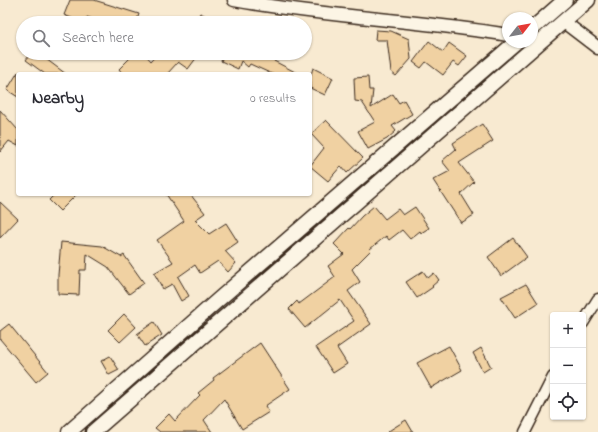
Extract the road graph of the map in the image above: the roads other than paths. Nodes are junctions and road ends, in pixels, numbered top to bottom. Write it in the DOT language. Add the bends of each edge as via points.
graph roads {
  1 [pos="234,0"];
  2 [pos="565,0"];
  3 [pos="588,0"];
  4 [pos="564,22"];
  5 [pos="538,24"];
  6 [pos="502,34"];
  7 [pos="509,48"];
  8 [pos="598,48"];
  9 [pos="598,299"];
  10 [pos="586,318"];
  11 [pos="550,383"];
  12 [pos="69,432"];
  13 [pos="93,432"];
  14 [pos="525,432"];
  1 -- 6 [label="street" via="288,10 405,21"];
  2 -- 5 [label="main road"];
  3 -- 4 [label="main road"];
  4 -- 8 [label="street"];
  4 -- 13 [label="main road"];
  7 -- 12 [label="main road"];
  9 -- 10 [label="street"];
  11 -- 14 [label="street"];
}
